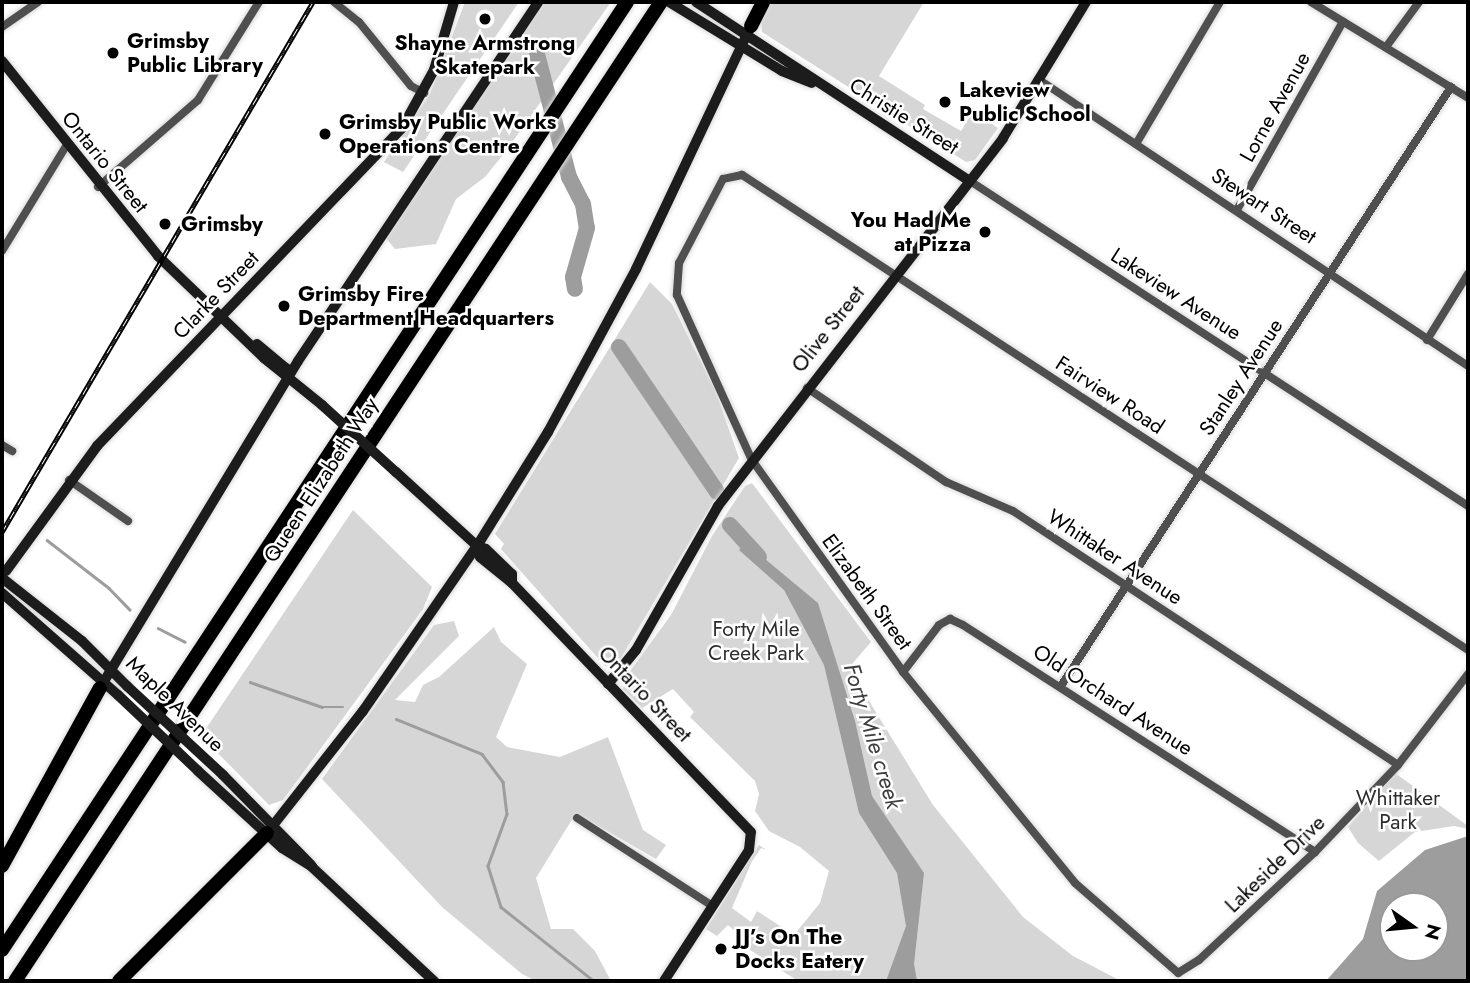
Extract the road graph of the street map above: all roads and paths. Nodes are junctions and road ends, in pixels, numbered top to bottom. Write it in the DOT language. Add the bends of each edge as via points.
graph roads {
  1 [pos="38,2"];
  2 [pos="259,2"];
  3 [pos="334,2"];
  4 [pos="454,2"];
  5 [pos="538,2"];
  6 [pos="627,2"];
  7 [pos="661,2"];
  8 [pos="669,2"];
  9 [pos="763,2"];
  10 [pos="1086,2"];
  11 [pos="1220,2"];
  12 [pos="1311,2"];
  13 [pos="1419,2"];
  14 [pos="700,4"];
  15 [pos="1343,22"];
  16 [pos="2,27"];
  17 [pos="749,30"];
  18 [pos="742,46"];
  19 [pos="1386,47"];
  20 [pos="2,61"];
  21 [pos="1038,79"];
  22 [pos="818,85"];
  23 [pos="1451,87"];
  24 [pos="424,93"];
  25 [pos="1468,98"];
  26 [pos="1136,144"];
  27 [pos="66,146"];
  28 [pos="732,174"];
  29 [pos="970,181"];
  30 [pos="98,187"];
  31 [pos="1238,208"];
  32 [pos="2,251"];
  33 [pos="1331,270"];
  34 [pos="1468,274"];
  35 [pos="894,276"];
  36 [pos="222,316"];
  37 [pos="1427,340"];
  38 [pos="1468,366"];
  39 [pos="1264,372"];
  40 [pos="288,376"];
  41 [pos="807,388"];
  42 [pos="2,445"];
  43 [pos="12,451"];
  44 [pos="752,460"];
  45 [pos="1199,475"];
  46 [pos="69,480"];
  47 [pos="1468,506"];
  48 [pos="128,521"];
  49 [pos="477,546"];
  50 [pos="4,574"];
  51 [pos="1126,584"];
  52 [pos="2,593"];
  53 [pos="25,602"];
  54 [pos="1468,650"];
  55 [pos="110,668"];
  56 [pos="903,672"];
  57 [pos="1468,674"];
  58 [pos="102,684"];
  59 [pos="608,684"];
  60 [pos="1061,687"];
  61 [pos="1398,765"];
  62 [pos="577,818"];
  63 [pos="271,828"];
  64 [pos="1315,852"];
  65 [pos="2,866"];
  66 [pos="711,905"];
  67 [pos="2,950"];
  68 [pos="1178,973"];
  69 [pos="15,981"];
  70 [pos="119,981"];
  71 [pos="434,981"];
  72 [pos="664,981"];
  1 -- 16 [label="street"];
  2 -- 30 [label="street" via="198,100"];
  3 -- 24 [label="street" via="359,22 411,86"];
  4 -- 24 [label="street, Clarke Street"];
  5 -- 40 [label="street"];
  6 -- 67 [label="highway, Queen Elizabeth Way"];
  7 -- 69 [label="highway, Queen Elizabeth Way"];
  8 -- 18 [label="street, Christie Street"];
  9 -- 17 [label="highway"];
  10 -- 21 [label="street, Olive Street"];
  11 -- 26 [label="street"];
  12 -- 15 [label="street"];
  13 -- 19 [label="street"];
  14 -- 17 [label="street, Christie Street"];
  15 -- 19 [label="street"];
  15 -- 31 [label="street, Lorne Avenue"];
  17 -- 18 [label="street"];
  17 -- 22 [label="street, Christie Street"];
  18 -- 22 [label="street, Christie Street" via="782,71"];
  18 -- 49 [label="street" via="607,326"];
  19 -- 23 [label="street"];
  20 -- 27 [label="street, Ontario Street"];
  21 -- 26 [label="street, Stewart Street"];
  21 -- 29 [label="street, Olive Street" via="1003,138"];
  22 -- 29 [label="street, Christie Street"];
  23 -- 25 [label="street"];
  23 -- 33 [label="street, Stanley Avenue"];
  24 -- 36 [label="street, Clarke Street" via="374,163"];
  26 -- 31 [label="street, Stewart Street"];
  27 -- 30 [label="street, Ontario Street"];
  27 -- 32 [label="street"];
  28 -- 35 [label="street, Fairview Road" via="742,175"];
  28 -- 44 [label="street, Elizabeth Street" via="723,179 679,263 677,295"];
  29 -- 35 [label="street, Olive Street"];
  29 -- 39 [label="street, Lakeview Avenue"];
  30 -- 36 [label="street, Ontario Street" via="158,256"];
  31 -- 33 [label="street, Stewart Street"];
  33 -- 37 [label="street, Stewart Street"];
  33 -- 39 [label="street, Stanley Avenue"];
  34 -- 37 [label="street"];
  35 -- 41 [label="street, Olive Street"];
  35 -- 45 [label="street, Fairview Road"];
  36 -- 40 [label="street, Ontario Street"];
  36 -- 46 [label="street, Clarke Street"];
  37 -- 38 [label="street, Stewart Street"];
  39 -- 45 [label="street, Stanley Avenue"];
  39 -- 47 [label="street, Lakeview Avenue"];
  40 -- 49 [label="street, Ontario Street, bridge"];
  40 -- 55 [label="street"];
  41 -- 44 [label="street, Olive Street"];
  41 -- 51 [label="street, Whittaker Avenue" via="946,482 1013,511"];
  42 -- 43 [label="street"];
  44 -- 56 [label="street, Elizabeth Street"];
  44 -- 59 [label="street, Olive Street" via="707,525 636,650"];
  45 -- 51 [label="street, Stanley Avenue"];
  45 -- 54 [label="street, Fairview Road"];
  46 -- 48 [label="street"];
  46 -- 50 [label="street, Clarke Street"];
  49 -- 59 [label="street, Ontario Street" via="480,556 512,583"];
  49 -- 63 [label="street" via="363,711"];
  50 -- 53 [label="street, Maple Avenue"];
  51 -- 60 [label="street, Stanley Avenue"];
  51 -- 61 [label="street, Whittaker Avenue"];
  52 -- 53 [label="street, Maple Avenue"];
  53 -- 55 [label="street, Maple Avenue"];
  53 -- 58 [label="street, Maple Avenue"];
  55 -- 58 [label="street"];
  55 -- 63 [label="street, Maple Avenue, bridge" via="223,775"];
  56 -- 60 [label="street, Old Orchard Avenue" via="939,625 950,619"];
  56 -- 68 [label="street, Elizabeth Street" via="1075,883"];
  57 -- 61 [label="street, Lakeside Drive"];
  58 -- 63 [label="street, Maple Avenue, bridge" via="215,785"];
  58 -- 65 [label="highway"];
  59 -- 66 [label="street, Ontario Street" via="751,832"];
  60 -- 64 [label="street, Old Orchard Avenue"];
  61 -- 64 [label="street, Lakeside Drive"];
  62 -- 66 [label="street"];
  63 -- 70 [label="highway"];
  63 -- 71 [label="street, Maple Avenue"];
  64 -- 68 [label="street, Lakeside Drive" via="1199,960"];
  66 -- 72 [label="street"];
}
